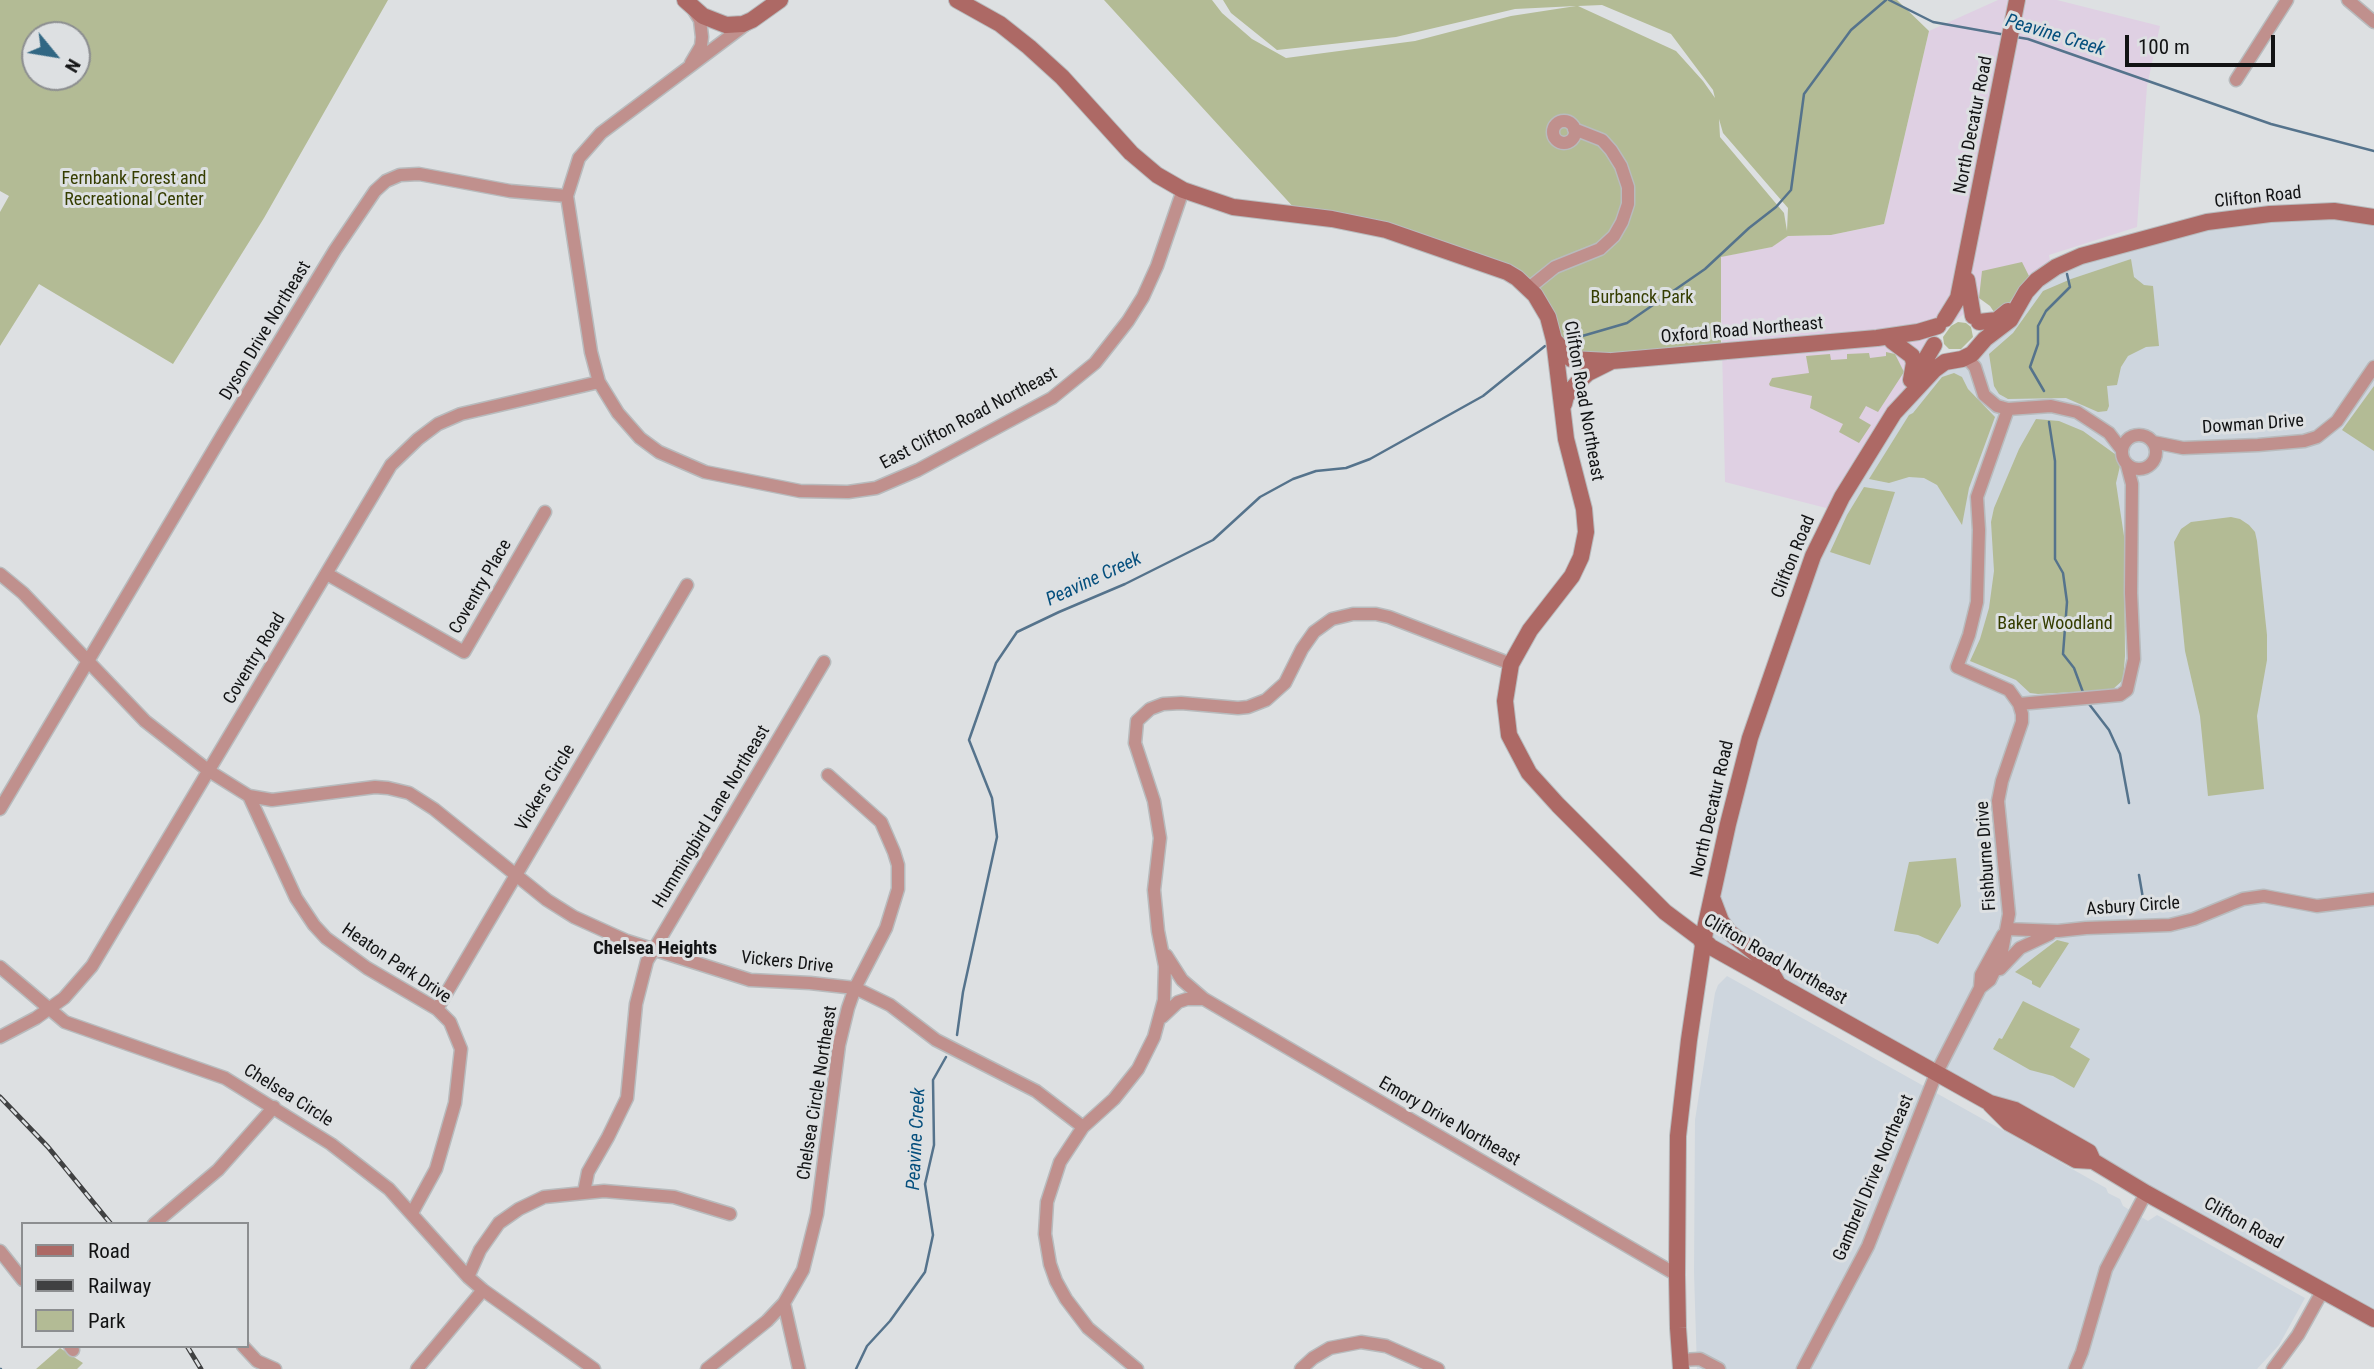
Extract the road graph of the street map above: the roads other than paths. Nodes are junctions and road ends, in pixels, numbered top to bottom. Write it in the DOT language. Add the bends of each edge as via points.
graph roads {
  1 [pos="780,0"];
  2 [pos="957,0"];
  3 [pos="2017,0"];
  4 [pos="2287,0"];
  5 [pos="2348,0"];
  6 [pos="688,3"];
  7 [pos="752,20"];
  8 [pos="2374,22"];
  9 [pos="683,71"];
  10 [pos="2236,80"];
  11 [pos="1574,129"];
  12 [pos="1183,190"];
  13 [pos="567,196"];
  14 [pos="2374,217"];
  15 [pos="1968,257"];
  16 [pos="1529,288"];
  17 [pos="2026,292"];
  18 [pos="1976,319"];
  19 [pos="1941,322"];
  20 [pos="1554,340"];
  21 [pos="1884,340"];
  22 [pos="1933,344"];
  23 [pos="1981,344"];
  24 [pos="1961,359"];
  25 [pos="1612,361"];
  26 [pos="2374,367"];
  27 [pos="598,382"];
  28 [pos="1908,390"];
  29 [pos="1564,404"];
  30 [pos="2008,409"];
  31 [pos="1894,413"];
  32 [pos="2153,442"];
  33 [pos="2183,447"];
  34 [pos="2122,450"];
  35 [pos="2154,460"];
  36 [pos="2127,465"];
  37 [pos="2140,469"];
  38 [pos="2132,484"];
  39 [pos="545,512"];
  40 [pos="0,574"];
  41 [pos="327,574"];
  42 [pos="687,585"];
  43 [pos="86,661"];
  44 [pos="824,662"];
  45 [pos="1511,664"];
  46 [pos="2019,704"];
  47 [pos="209,771"];
  48 [pos="828,775"];
  49 [pos="249,796"];
  50 [pos="0,809"];
  51 [pos="1724,841"];
  52 [pos="515,874"];
  53 [pos="1712,898"];
  54 [pos="2374,900"];
  55 [pos="2007,929"];
  56 [pos="2058,931"];
  57 [pos="1161,941"];
  58 [pos="1702,942"];
  59 [pos="653,950"];
  60 [pos="1722,952"];
  61 [pos="0,967"];
  62 [pos="1985,984"];
  63 [pos="1778,985"];
  64 [pos="855,988"];
  65 [pos="1204,999"];
  66 [pos="1815,1006"];
  67 [pos="437,1009"];
  68 [pos="49,1010"];
  69 [pos="1160,1020"];
  70 [pos="0,1037"];
  71 [pos="1930,1070"];
  72 [pos="274,1107"];
  73 [pos="1083,1127"];
  74 [pos="584,1192"];
  75 [pos="2146,1193"];
  76 [pos="412,1213"];
  77 [pos="730,1214"];
  78 [pos="156,1222"];
  79 [pos="0,1251"];
  80 [pos="1677,1275"];
  81 [pos="21,1277"];
  82 [pos="468,1277"];
  83 [pos="484,1290"];
  84 [pos="2323,1290"];
  85 [pos="784,1303"];
  86 [pos="2374,1319"];
  87 [pos="245,1348"];
  88 [pos="1681,1365"];
  89 [pos="275,1369"];
  90 [pos="417,1369"];
  91 [pos="594,1369"];
  92 [pos="707,1369"];
  93 [pos="799,1369"];
  94 [pos="1136,1369"];
  95 [pos="1301,1369"];
  96 [pos="1438,1369"];
  97 [pos="1719,1369"];
  98 [pos="1803,1369"];
  99 [pos="2075,1369"];
  100 [pos="2273,1369"];
  1 -- 7 [label="main road"];
  2 -- 12 [label="main road, Clifton Road Northeast" via="1029,47 1131,153"];
  3 -- 15 [label="main road, North Decatur Road"];
  4 -- 10 [label="street"];
  5 -- 8 [label="street"];
  6 -- 7 [label="main road" via="718,23"];
  6 -- 9 [label="street, East Clifton Road Northeast" via="700,20 701,46"];
  7 -- 9 [label="street, East Clifton Road Northeast"];
  9 -- 13 [label="street, East Clifton Road Northeast" via="592,141 579,158"];
  11 -- 16 [label="street" via="1602,140 1621,166 1628,204 1614,236 1600,249 1555,267"];
  12 -- 16 [label="main road, Clifton Road Northeast" via="1233,207 1386,230 1507,272"];
  12 -- 27 [label="street, East Clifton Road Northeast" via="1143,297 1087,370 1036,407 876,488 800,491 705,472 659,452 640,438"];
  13 -- 27 [label="street, East Clifton Road Northeast"];
  13 -- 43 [label="street, Dyson Drive Northeast" via="419,174 400,175 375,191"];
  14 -- 17 [label="main road, Clifton Road" via="2334,211 2207,222 2081,256 2048,272"];
  15 -- 18 [label="main road, North Decatur Road" via="1967,285"];
  15 -- 19 [label="main road, North Decatur Road" via="1958,298"];
  16 -- 20 [label="main road, Clifton Road Northeast" via="1544,308"];
  17 -- 18 [label="main road" via="1997,320"];
  17 -- 23 [label="main road, Clifton Road" via="2010,320"];
  18 -- 19 [label="main road" via="1958,313"];
  18 -- 23 [label="main road" via="1982,331"];
  19 -- 21 [label="main road, Oxford Road Northeast"];
  19 -- 22 [label="main road"];
  20 -- 25 [label="main road, Oxford Road Northeast" via="1571,359"];
  20 -- 29 [label="main road, Clifton Road Northeast"];
  21 -- 22 [label="main road, Oxford Road Northeast"];
  21 -- 25 [label="main road, Oxford Road Northeast"];
  21 -- 28 [label="main road" via="1912,356"];
  22 -- 24 [label="main road" via="1938,352"];
  22 -- 28 [label="main road"];
  23 -- 24 [label="main road, Clifton Road"];
  24 -- 30 [label="street" via="1975,367 1984,395"];
  24 -- 31 [label="main road, Clifton Road" via="1934,370"];
  25 -- 29 [label="main road, Oxford Road Northeast" via="1578,381"];
  26 -- 33 [label="street, Dowman Drive" via="2337,421 2317,437 2258,445"];
  27 -- 41 [label="street, Coventry Road" via="461,414 438,424 391,465"];
  28 -- 31 [label="main road"];
  29 -- 45 [label="main road, Clifton Road Northeast" via="1566,439 1586,518 1584,549 1572,576 1530,630"];
  30 -- 34 [label="street" via="2051,407 2077,412 2109,433"];
  30 -- 46 [label="street" via="1977,497 1977,602 1957,667 2009,690"];
  31 -- 51 [label="main road, Clifton Road" via="1853,477 1813,556 1756,718"];
  32 -- 33 [label="street, Dowman Drive"];
  32 -- 34 [label="street, Dowman Drive" via="2136,436 2127,440"];
  32 -- 35 [label="street"];
  33 -- 35 [label="street, Dowman Drive"];
  34 -- 36 [label="street"];
  35 -- 37 [label="street, Dowman Drive"];
  36 -- 37 [label="street"];
  36 -- 38 [label="street"];
  37 -- 38 [label="street"];
  38 -- 46 [label="street" via="2134,659 2124,693"];
  39 -- 41 [label="street, Coventry Place" via="464,652"];
  40 -- 43 [label="street"];
  41 -- 47 [label="street, Coventry Road"];
  42 -- 52 [label="street, Vickers Circle"];
  43 -- 47 [label="street" via="145,721"];
  43 -- 50 [label="street, Dyson Drive Northeast"];
  44 -- 59 [label="street, Hummingbird Lane Northeast"];
  45 -- 57 [label="street" via="1389,617 1353,614 1332,619 1314,632 1286,683 1258,704 1220,708 1171,703 1144,713 1135,727 1135,743 1159,824 1154,890"];
  45 -- 58 [label="main road, Clifton Road Northeast" via="1505,689 1506,718 1525,766 1665,912"];
  46 -- 55 [label="street, Fishburne Drive" via="2022,722 1998,801"];
  47 -- 49 [label="street"];
  47 -- 68 [label="street, Coventry Road" via="92,966"];
  48 -- 64 [label="street, Chelsea Circle Northeast" via="881,822 898,865 892,913"];
  49 -- 52 [label="street, Vickers Drive" via="272,800 355,789 398,789 423,801"];
  49 -- 67 [label="street, Heaton Park Drive" via="296,898 314,925 367,968"];
  51 -- 53 [label="main road, North Decatur Road"];
  52 -- 59 [label="street, Vickers Drive" via="574,917"];
  52 -- 67 [label="street, Vickers Circle"];
  53 -- 58 [label="main road, North Decatur Road"];
  53 -- 63 [label="main road" via="1729,932 1765,961"];
  54 -- 56 [label="street, Asbury Circle" via="2306,905 2264,896 2170,925"];
  55 -- 56 [label="street, Asbury Circle"];
  55 -- 62 [label="street, Fishburne Drive" via="1981,975"];
  56 -- 62 [label="street, Asbury Circle" via="2020,948"];
  57 -- 65 [label="street, Emory Drive Northeast" via="1176,972"];
  57 -- 69 [label="street" via="1165,979"];
  58 -- 60 [label="main road"];
  58 -- 80 [label="main road, North Decatur Road" via="1678,1136"];
  59 -- 64 [label="street, Vickers Drive" via="750,981"];
  59 -- 74 [label="street, Hummingbird Lane Northeast" via="636,1004 627,1098 588,1172"];
  60 -- 63 [label="main road, Clifton Road Northeast"];
  60 -- 66 [label="main road"];
  61 -- 68 [label="street, Chelsea Circle"];
  62 -- 71 [label="street, Fishburne Drive"];
  63 -- 66 [label="main road, Clifton Road Northeast"];
  64 -- 73 [label="street, Vickers Drive" via="890,1005 936,1040 1036,1091"];
  64 -- 85 [label="street, Chelsea Circle Northeast" via="839,1045 812,1239 803,1270"];
  65 -- 69 [label="street" via="1178,1002"];
  65 -- 80 [label="street, Emory Drive Northeast"];
  66 -- 71 [label="main road, Clifton Road Northeast"];
  67 -- 76 [label="street, Heaton Park Drive" via="457,1037 460,1068 442,1154"];
  68 -- 70 [label="street, Coventry Road"];
  68 -- 72 [label="street, Chelsea Circle" via="73,1027 225,1078"];
  69 -- 73 [label="street" via="1130,1081"];
  71 -- 75 [label="main road" via="1990,1103 2009,1123 2076,1160 2093,1161"];
  71 -- 98 [label="street, Gambrell Drive Northeast" via="1868,1246"];
  72 -- 76 [label="street, Chelsea Circle" via="356,1163"];
  72 -- 78 [label="street" via="218,1170"];
  73 -- 94 [label="street" via="1060,1162 1050,1188 1045,1217 1047,1249 1056,1281 1080,1320"];
  74 -- 77 [label="street" via="674,1197"];
  74 -- 82 [label="street" via="544,1198 508,1216 486,1240"];
  75 -- 84 [label="main road, Clifton Road"];
  75 -- 99 [label="street" via="2106,1269"];
  76 -- 82 [label="street, Chelsea Circle"];
  79 -- 81 [label="street"];
  80 -- 88 [label="main road, North Decatur Road"];
  82 -- 83 [label="street"];
  83 -- 90 [label="street"];
  83 -- 91 [label="street"];
  84 -- 86 [label="main road, Clifton Road"];
  84 -- 100 [label="street"];
  85 -- 92 [label="street, Chelsea Circle Northeast"];
  85 -- 93 [label="street"];
  87 -- 89 [label="street" via="257,1361"];
  88 -- 97 [label="street" via="1700,1359"];
  95 -- 96 [label="street" via="1330,1348 1361,1342 1386,1346"];
}
